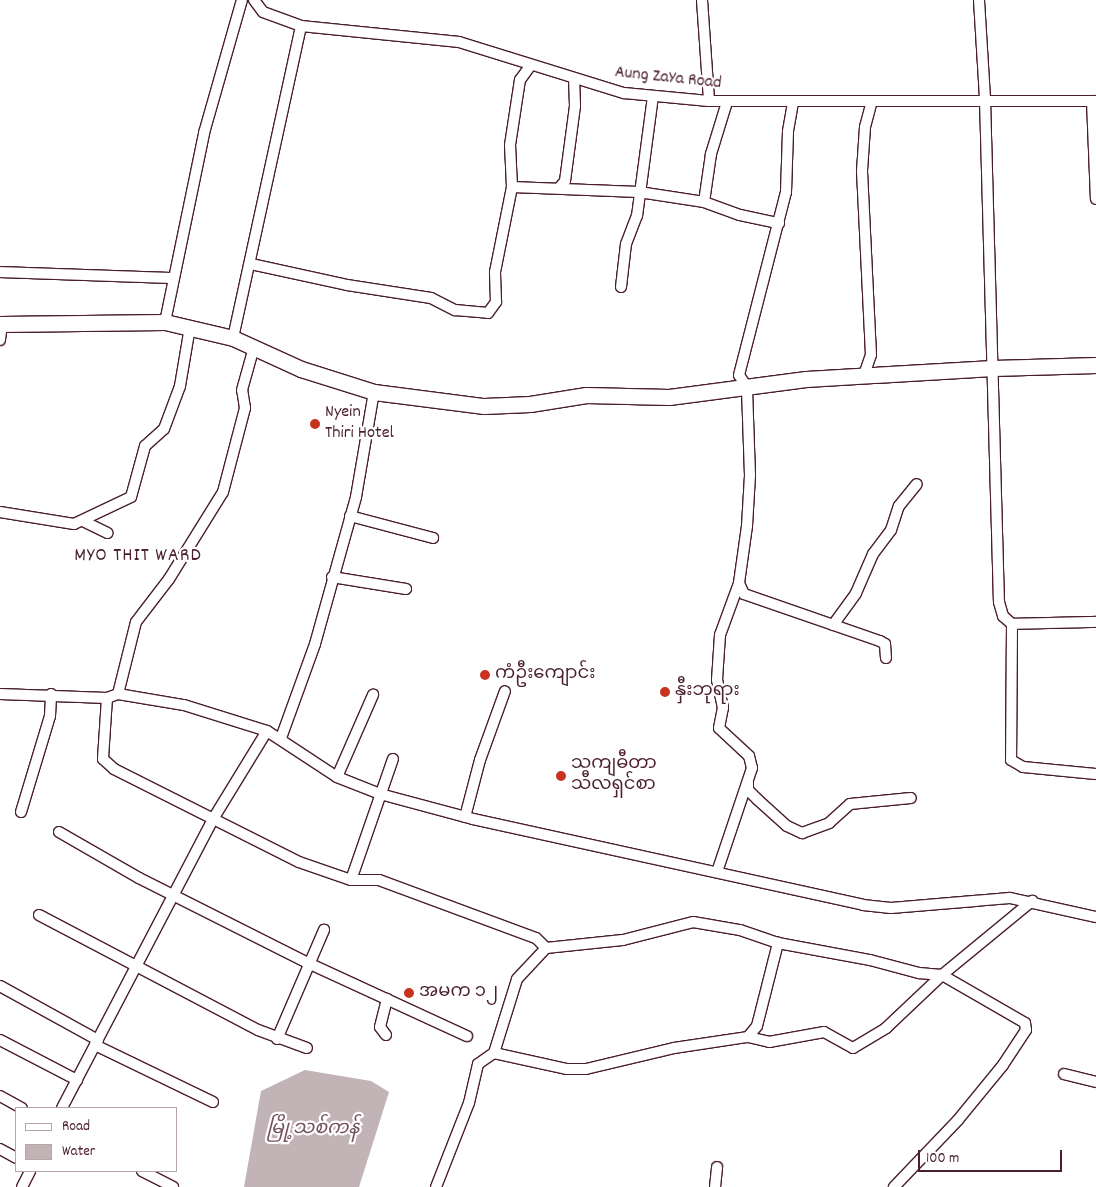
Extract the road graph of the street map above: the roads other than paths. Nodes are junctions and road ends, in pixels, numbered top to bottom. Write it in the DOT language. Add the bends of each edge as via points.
graph roads {
  1 [pos="242,0"];
  2 [pos="254,0"];
  3 [pos="702,0"];
  4 [pos="979,0"];
  5 [pos="301,26"];
  6 [pos="530,66"];
  7 [pos="574,79"];
  8 [pos="653,96"];
  9 [pos="985,99"];
  10 [pos="1094,101"];
  11 [pos="709,102"];
  12 [pos="727,102"];
  13 [pos="793,103"];
  14 [pos="871,104"];
  15 [pos="512,187"];
  16 [pos="559,188"];
  17 [pos="639,192"];
  18 [pos="1096,199"];
  19 [pos="704,202"];
  20 [pos="779,223"];
  21 [pos="251,264"];
  22 [pos="0,272"];
  23 [pos="173,278"];
  24 [pos="621,287"];
  25 [pos="165,322"];
  26 [pos="1,324"];
  27 [pos="190,326"];
  28 [pos="233,338"];
  29 [pos="0,340"];
  30 [pos="254,348"];
  31 [pos="1096,365"];
  32 [pos="993,368"];
  33 [pos="864,375"];
  34 [pos="747,387"];
  35 [pos="374,392"];
  36 [pos="917,484"];
  37 [pos="0,512"];
  38 [pos="350,516"];
  39 [pos="85,522"];
  40 [pos="108,533"];
  41 [pos="432,538"];
  42 [pos="332,577"];
  43 [pos="739,583"];
  44 [pos="406,589"];
  45 [pos="1096,622"];
  46 [pos="1012,624"];
  47 [pos="833,625"];
  48 [pos="886,658"];
  49 [pos="505,691"];
  50 [pos="0,694"];
  51 [pos="51,694"];
  52 [pos="118,694"];
  53 [pos="373,695"];
  54 [pos="107,698"];
  55 [pos="267,731"];
  56 [pos="281,738"];
  57 [pos="393,759"];
  58 [pos="1096,774"];
  59 [pos="337,777"];
  60 [pos="748,783"];
  61 [pos="380,794"];
  62 [pos="912,798"];
  63 [pos="21,812"];
  64 [pos="465,817"];
  65 [pos="213,819"];
  66 [pos="59,832"];
  67 [pos="717,872"];
  68 [pos="351,880"];
  69 [pos="173,896"];
  70 [pos="1032,901"];
  71 [pos="39,915"];
  72 [pos="1096,917"];
  73 [pos="324,930"];
  74 [pos="778,943"];
  75 [pos="546,948"];
  76 [pos="308,963"];
  77 [pos="135,968"];
  78 [pos="942,975"];
  79 [pos="0,986"];
  80 [pos="387,999"];
  81 [pos="386,1035"];
  82 [pos="467,1036"];
  83 [pos="748,1037"];
  84 [pos="276,1039"];
  85 [pos="0,1040"];
  86 [pos="96,1042"];
  87 [pos="307,1048"];
  88 [pos="494,1053"];
  89 [pos="1064,1074"];
  90 [pos="78,1080"];
  91 [pos="1096,1082"];
  92 [pos="0,1096"];
  93 [pos="213,1102"];
  94 [pos="20,1107"];
  95 [pos="63,1107"];
  96 [pos="0,1149"];
  97 [pos="15,1157"];
  98 [pos="718,1167"];
  99 [pos="30,1172"];
  100 [pos="144,1172"];
  101 [pos="22,1187"];
  102 [pos="173,1187"];
  103 [pos="436,1187"];
  104 [pos="715,1187"];
  105 [pos="894,1187"];
  1 -- 23 [label="street" via="204,133"];
  2 -- 5 [label="street, Aung ZaYa Road" via="263,12"];
  3 -- 11 [label="street"];
  4 -- 9 [label="street"];
  5 -- 6 [label="street, Aung ZaYa Road" via="459,42"];
  5 -- 21 [label="street"];
  6 -- 7 [label="street, Aung ZaYa Road"];
  6 -- 15 [label="street" via="520,80 510,145"];
  7 -- 8 [label="street, Aung ZaYa Road" via="624,93"];
  7 -- 16 [label="street" via="574,116 564,181"];
  8 -- 11 [label="street, Aung ZaYa Road"];
  8 -- 17 [label="street"];
  9 -- 10 [label="street, Aung ZaYa Road"];
  9 -- 14 [label="street, Aung ZaYa Road"];
  9 -- 32 [label="street"];
  10 -- 18 [label="street"];
  11 -- 12 [label="street, Aung ZaYa Road"];
  12 -- 13 [label="street, Aung ZaYa Road"];
  12 -- 19 [label="street" via="711,154"];
  13 -- 14 [label="street, Aung ZaYa Road"];
  13 -- 20 [label="street" via="788,131 786,192"];
  14 -- 33 [label="street" via="865,127 862,171 871,355"];
  15 -- 16 [label="street"];
  15 -- 21 [label="street" via="494,272 496,302 488,313 455,310 431,298 347,285"];
  16 -- 17 [label="street"];
  17 -- 19 [label="street"];
  17 -- 24 [label="street" via="637,216 626,244"];
  19 -- 20 [label="street" via="740,215"];
  20 -- 34 [label="street" via="761,281 739,375"];
  21 -- 28 [label="street"];
  22 -- 23 [label="street"];
  23 -- 25 [label="street"];
  25 -- 26 [label="street"];
  25 -- 27 [label="street"];
  26 -- 29 [label="street"];
  27 -- 28 [label="street"];
  27 -- 39 [label="street" via="180,386 164,429 145,446 131,497"];
  28 -- 30 [label="street"];
  30 -- 35 [label="street" via="301,369"];
  30 -- 52 [label="street" via="242,390 245,408 222,492 174,572 136,622"];
  31 -- 32 [label="street"];
  32 -- 33 [label="street"];
  32 -- 46 [label="street" via="999,602 1003,616"];
  33 -- 34 [label="street"];
  34 -- 35 [label="street" via="669,397 586,395 530,404 484,406"];
  34 -- 43 [label="street" via="750,475"];
  35 -- 38 [label="street"];
  36 -- 47 [label="street" via="899,506 891,530 873,554 856,593"];
  37 -- 39 [label="street" via="70,524"];
  38 -- 41 [label="street"];
  38 -- 42 [label="street"];
  39 -- 40 [label="street"];
  42 -- 44 [label="street"];
  42 -- 56 [label="street" via="315,644"];
  43 -- 47 [label="street" via="744,594"];
  43 -- 60 [label="street" via="720,635 716,680 724,708 719,728 752,761"];
  45 -- 46 [label="street"];
  46 -- 58 [label="street" via="1011,760 1023,767"];
  47 -- 48 [label="street" via="885,644"];
  49 -- 64 [label="street" via="480,760"];
  50 -- 51 [label="street"];
  51 -- 54 [label="street"];
  51 -- 63 [label="street" via="50,716"];
  52 -- 54 [label="street"];
  52 -- 55 [label="street" via="184,705"];
  53 -- 59 [label="street"];
  54 -- 65 [label="street" via="103,759 114,769"];
  55 -- 56 [label="street"];
  55 -- 65 [label="street"];
  56 -- 59 [label="street"];
  57 -- 61 [label="street"];
  59 -- 61 [label="street"];
  60 -- 62 [label="street" via="748,790 758,800 787,826 802,833 829,823 850,804"];
  60 -- 67 [label="street"];
  61 -- 64 [label="street"];
  61 -- 68 [label="street"];
  64 -- 67 [label="street"];
  65 -- 68 [label="street" via="299,862"];
  65 -- 69 [label="street"];
  66 -- 69 [label="street"];
  67 -- 70 [label="street" via="863,905 891,908 1010,898"];
  68 -- 75 [label="street" via="379,880 536,938"];
  69 -- 76 [label="street"];
  69 -- 77 [label="street"];
  70 -- 72 [label="street"];
  70 -- 78 [label="street"];
  71 -- 77 [label="street"];
  73 -- 76 [label="street"];
  74 -- 75 [label="street" via="740,930 693,922 623,940"];
  74 -- 78 [label="street"];
  74 -- 83 [label="street" via="758,1026"];
  75 -- 88 [label="street" via="517,980"];
  76 -- 80 [label="street"];
  76 -- 84 [label="street"];
  77 -- 84 [label="street"];
  77 -- 86 [label="street"];
  78 -- 83 [label="street" via="886,1028 853,1048 824,1032 769,1042"];
  78 -- 105 [label="street" via="1025,1023 1026,1030 1003,1066 958,1120"];
  79 -- 86 [label="street"];
  80 -- 81 [label="street" via="380,1027"];
  80 -- 82 [label="street"];
  83 -- 88 [label="street" via="674,1048 586,1069"];
  84 -- 87 [label="street"];
  85 -- 90 [label="street"];
  86 -- 90 [label="street"];
  86 -- 93 [label="street"];
  88 -- 103 [label="street" via="478,1064 469,1103"];
  89 -- 91 [label="street"];
  90 -- 95 [label="street"];
  92 -- 94 [label="street"];
  96 -- 97 [label="street"];
  98 -- 104 [label="street"];
  99 -- 101 [label="street"];
  100 -- 102 [label="street"];
}
